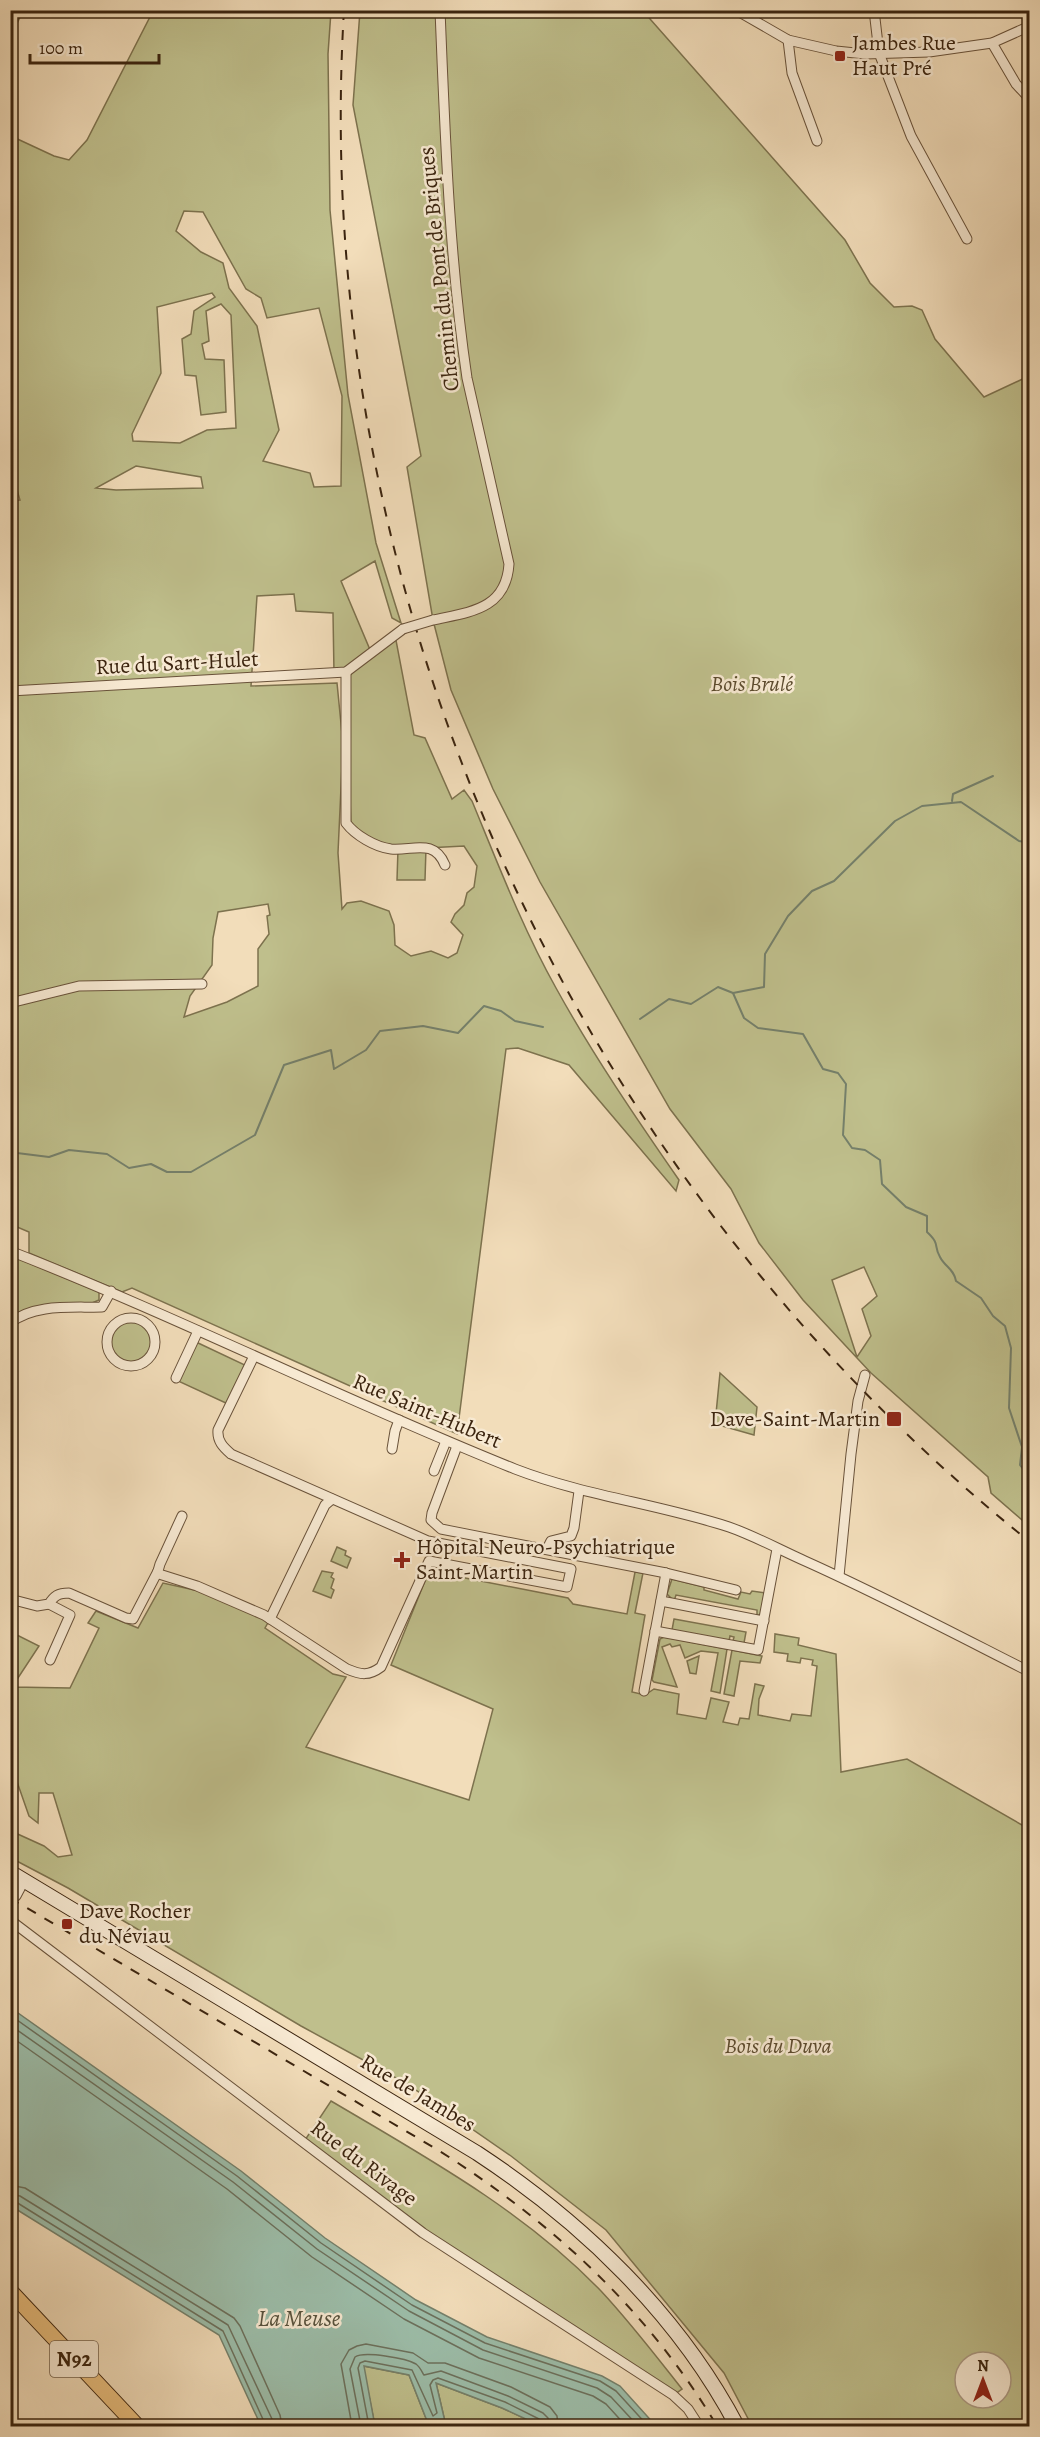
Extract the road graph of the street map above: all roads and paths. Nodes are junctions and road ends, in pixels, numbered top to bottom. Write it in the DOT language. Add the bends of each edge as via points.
graph roads {
  1 [pos="440,10"];
  2 [pos="736,10"];
  3 [pos="874,10"];
  4 [pos="1029,26"];
  5 [pos="788,40"];
  6 [pos="992,43"];
  7 [pos="879,53"];
  8 [pos="1029,99"];
  9 [pos="817,141"];
  10 [pos="967,239"];
  11 [pos="346,672"];
  12 [pos="10,691"];
  13 [pos="445,865"];
  14 [pos="201,984"];
  15 [pos="10,1003"];
  16 [pos="10,1251"];
  17 [pos="111,1291"];
  18 [pos="146,1307"];
  19 [pos="140,1318"];
  20 [pos="10,1323"];
  21 [pos="198,1331"];
  22 [pos="254,1356"];
  23 [pos="865,1375"];
  24 [pos="176,1378"];
  25 [pos="399,1420"];
  26 [pos="446,1441"];
  27 [pos="457,1446"];
  28 [pos="392,1449"];
  29 [pos="434,1471"];
  30 [pos="579,1491"];
  31 [pos="332,1499"];
  32 [pos="182,1516"];
  33 [pos="431,1520"];
  34 [pos="447,1530"];
  35 [pos="419,1537"];
  36 [pos="438,1543"];
  37 [pos="547,1549"];
  38 [pos="777,1549"];
  39 [pos="429,1561"];
  40 [pos="158,1571"];
  41 [pos="666,1573"];
  42 [pos="839,1576"];
  43 [pos="736,1590"];
  44 [pos="10,1599"];
  45 [pos="661,1601"];
  46 [pos="49,1604"];
  47 [pos="270,1619"];
  48 [pos="764,1621"];
  49 [pos="655,1631"];
  50 [pos="50,1660"];
  51 [pos="1029,1672"];
  52 [pos="644,1691"];
  53 [pos="10,1872"];
  54 [pos="24,1881"];
  55 [pos="16,1896"];
  56 [pos="10,1920"];
  57 [pos="10,2291"];
  58 [pos="136,2427"];
  59 [pos="699,2427"];
  60 [pos="737,2427"];
  1 -- 11 [label="street, Chemin du Pont de Briques, bridge" via="448,200 466,378 509,564 505,584 493,601 480,609 403,629"];
  2 -- 5 [label="street"];
  3 -- 7 [label="street"];
  4 -- 6 [label="street"];
  5 -- 7 [label="street" via="836,51"];
  5 -- 9 [label="street" via="792,74"];
  6 -- 7 [label="street" via="899,55"];
  6 -- 8 [label="street"];
  7 -- 10 [label="street" via="911,136"];
  11 -- 12 [label="street, Rue du Sart-Hulet"];
  11 -- 13 [label="street" via="346,823 357,834 389,849 435,850"];
  14 -- 15 [label="street" via="79,986"];
  16 -- 17 [label="street, Rue Saint-Hubert"];
  17 -- 18 [label="street, Rue Saint-Hubert"];
  17 -- 20 [label="street" via="102,1307 41,1309"];
  18 -- 19 [label="street"];
  18 -- 21 [label="street, Rue Saint-Hubert"];
  19 -- 19 [label="street" via="124,1318 107,1336 109,1352 120,1363 136,1366 154,1352 155,1336"];
  21 -- 22 [label="street, Rue Saint-Hubert"];
  21 -- 24 [label="street"];
  22 -- 25 [label="street, Rue Saint-Hubert"];
  22 -- 31 [label="street" via="218,1430 222,1446 231,1454"];
  23 -- 42 [label="street" via="851,1454"];
  25 -- 26 [label="street, Rue Saint-Hubert"];
  25 -- 28 [label="street"];
  26 -- 27 [label="street, Rue Saint-Hubert"];
  26 -- 29 [label="street"];
  27 -- 30 [label="street, Rue Saint-Hubert"];
  27 -- 33 [label="street"];
  30 -- 37 [label="street" via="571,1536 551,1541"];
  30 -- 38 [label="street, Rue Saint-Hubert" via="651,1505 732,1528"];
  31 -- 35 [label="street"];
  31 -- 47 [label="street" via="325,1505"];
  32 -- 40 [label="street"];
  33 -- 34 [label="street"];
  33 -- 35 [label="street"];
  34 -- 36 [label="street"];
  34 -- 37 [label="street"];
  35 -- 36 [label="street"];
  36 -- 39 [label="street"];
  36 -- 39 [label="street" via="571,1569 567,1587"];
  37 -- 41 [label="street"];
  38 -- 42 [label="street, Rue Saint-Hubert"];
  38 -- 48 [label="street"];
  39 -- 47 [label="street" via="381,1667 372,1674 347,1669"];
  40 -- 46 [label="street" via="133,1619 69,1593 54,1596"];
  40 -- 47 [label="street" via="163,1577 197,1586"];
  41 -- 43 [label="street"];
  41 -- 45 [label="street"];
  42 -- 51 [label="street, Rue Saint-Hubert"];
  44 -- 46 [label="street" via="37,1606"];
  45 -- 48 [label="street"];
  45 -- 49 [label="street"];
  46 -- 50 [label="street" via="70,1615"];
  48 -- 49 [label="street" via="758,1650"];
  49 -- 52 [label="street"];
  53 -- 54 [label="main road, Rue de Jambes"];
  54 -- 55 [label="street"];
  54 -- 60 [label="main road, Rue de Jambes" via="449,2136 529,2189 599,2248 649,2301 688,2350"];
  56 -- 59 [label="street, Rue du Rivage" via="423,2233 674,2395"];
  57 -- 58 [label="main road, N92"];
}
